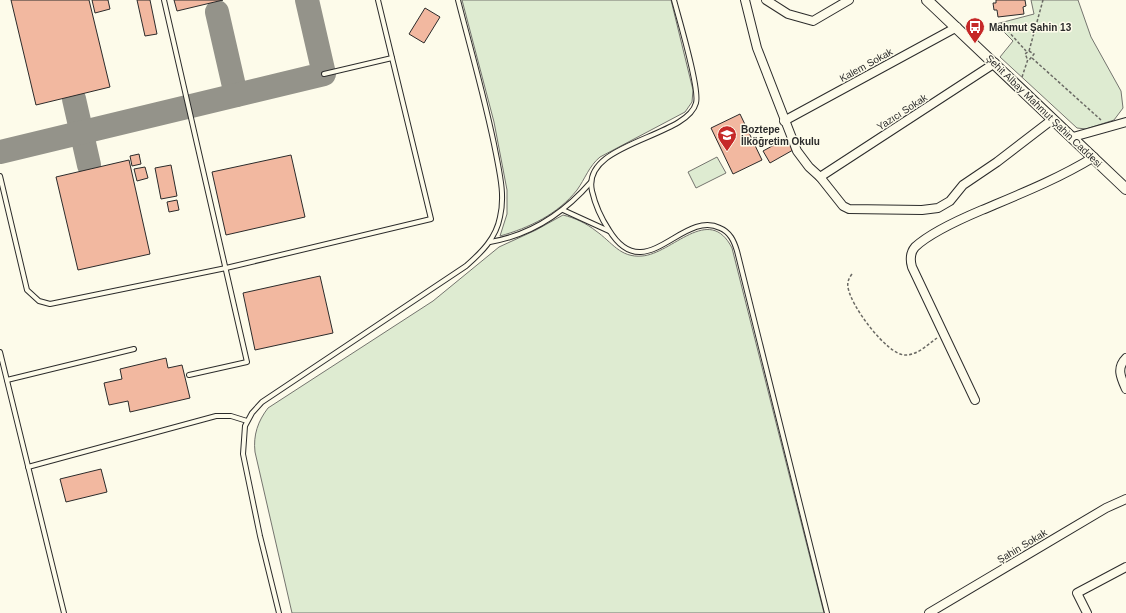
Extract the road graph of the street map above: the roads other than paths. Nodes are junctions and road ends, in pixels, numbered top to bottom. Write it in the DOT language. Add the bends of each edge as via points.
graph roads {
  1 [pos="164,0"];
  2 [pos="378,0"];
  3 [pos="458,0"];
  4 [pos="674,0"];
  5 [pos="744,0"];
  6 [pos="766,0"];
  7 [pos="849,0"];
  8 [pos="928,0"];
  9 [pos="957,27"];
  10 [pos="392,58"];
  11 [pos="995,63"];
  12 [pos="324,74"];
  13 [pos="1053,119"];
  14 [pos="784,121"];
  15 [pos="1126,122"];
  16 [pos="1073,137"];
  17 [pos="1094,157"];
  18 [pos="0,176"];
  19 [pos="820,177"];
  20 [pos="591,181"];
  21 [pos="1126,189"];
  22 [pos="564,210"];
  23 [pos="610,231"];
  24 [pos="490,242"];
  25 [pos="226,268"];
  26 [pos="134,349"];
  27 [pos="0,352"];
  28 [pos="1126,358"];
  29 [pos="189,375"];
  30 [pos="7,380"];
  31 [pos="1126,389"];
  32 [pos="975,400"];
  33 [pos="247,421"];
  34 [pos="28,467"];
  35 [pos="1126,499"];
  36 [pos="1126,567"];
  37 [pos="64,613"];
  38 [pos="279,613"];
  39 [pos="827,613"];
  40 [pos="929,613"];
  41 [pos="1087,613"];
  1 -- 25 [label="lane"];
  2 -- 10 [label="lane"];
  3 -- 24 [label="lane" via="491,131 502,188 501,217"];
  4 -- 20 [label="lane" via="696,90 695,107 684,118 605,158 594,171"];
  5 -- 14 [label="street" via="757,48"];
  6 -- 7 [label="street" via="788,14 813,21"];
  8 -- 9 [label="street, Şehit Albay Mahmut Şahin Caddesi"];
  9 -- 11 [label="street, Şehit Albay Mahmut Şahin Caddesi"];
  9 -- 14 [label="street, Kalem Sokak"];
  10 -- 12 [label="lane"];
  10 -- 25 [label="lane" via="431,219"];
  11 -- 13 [label="street, Şehit Albay Mahmut Şahin Caddesi"];
  11 -- 19 [label="street, Yazıcı Sokak"];
  13 -- 16 [label="street, Şehit Albay Mahmut Şahin Caddesi"];
  13 -- 19 [label="street" via="963,185 950,201 938,208 849,209 843,206"];
  14 -- 19 [label="street" via="797,151"];
  15 -- 16 [label="street"];
  16 -- 17 [label="street, Şehit Albay Mahmut Şahin Caddesi"];
  17 -- 21 [label="street, Şehit Albay Mahmut Şahin Caddesi"];
  17 -- 32 [label="street" via="1054,179 952,223 914,248 911,254 911,263"];
  18 -- 25 [label="lane" via="27,290 39,301 56,304"];
  20 -- 22 [label="lane"];
  20 -- 23 [label="lane" via="596,204"];
  22 -- 23 [label="lane"];
  22 -- 24 [label="lane" via="527,231"];
  23 -- 39 [label="lane" via="622,247 638,252 648,251 701,225 718,226 732,239"];
  24 -- 33 [label="lane" via="474,260 458,272 262,402"];
  25 -- 29 [label="lane" via="247,362"];
  26 -- 30 [label="lane"];
  27 -- 30 [label="lane"];
  28 -- 31 [label="street" via="1120,371"];
  30 -- 34 [label="lane"];
  33 -- 34 [label="lane" via="231,416 216,416"];
  33 -- 38 [label="lane" via="243,434 244,465"];
  34 -- 37 [label="lane"];
  35 -- 40 [label="street, Şahin Sokak" via="1106,508"];
  36 -- 41 [label="street" via="1077,592"];
}
